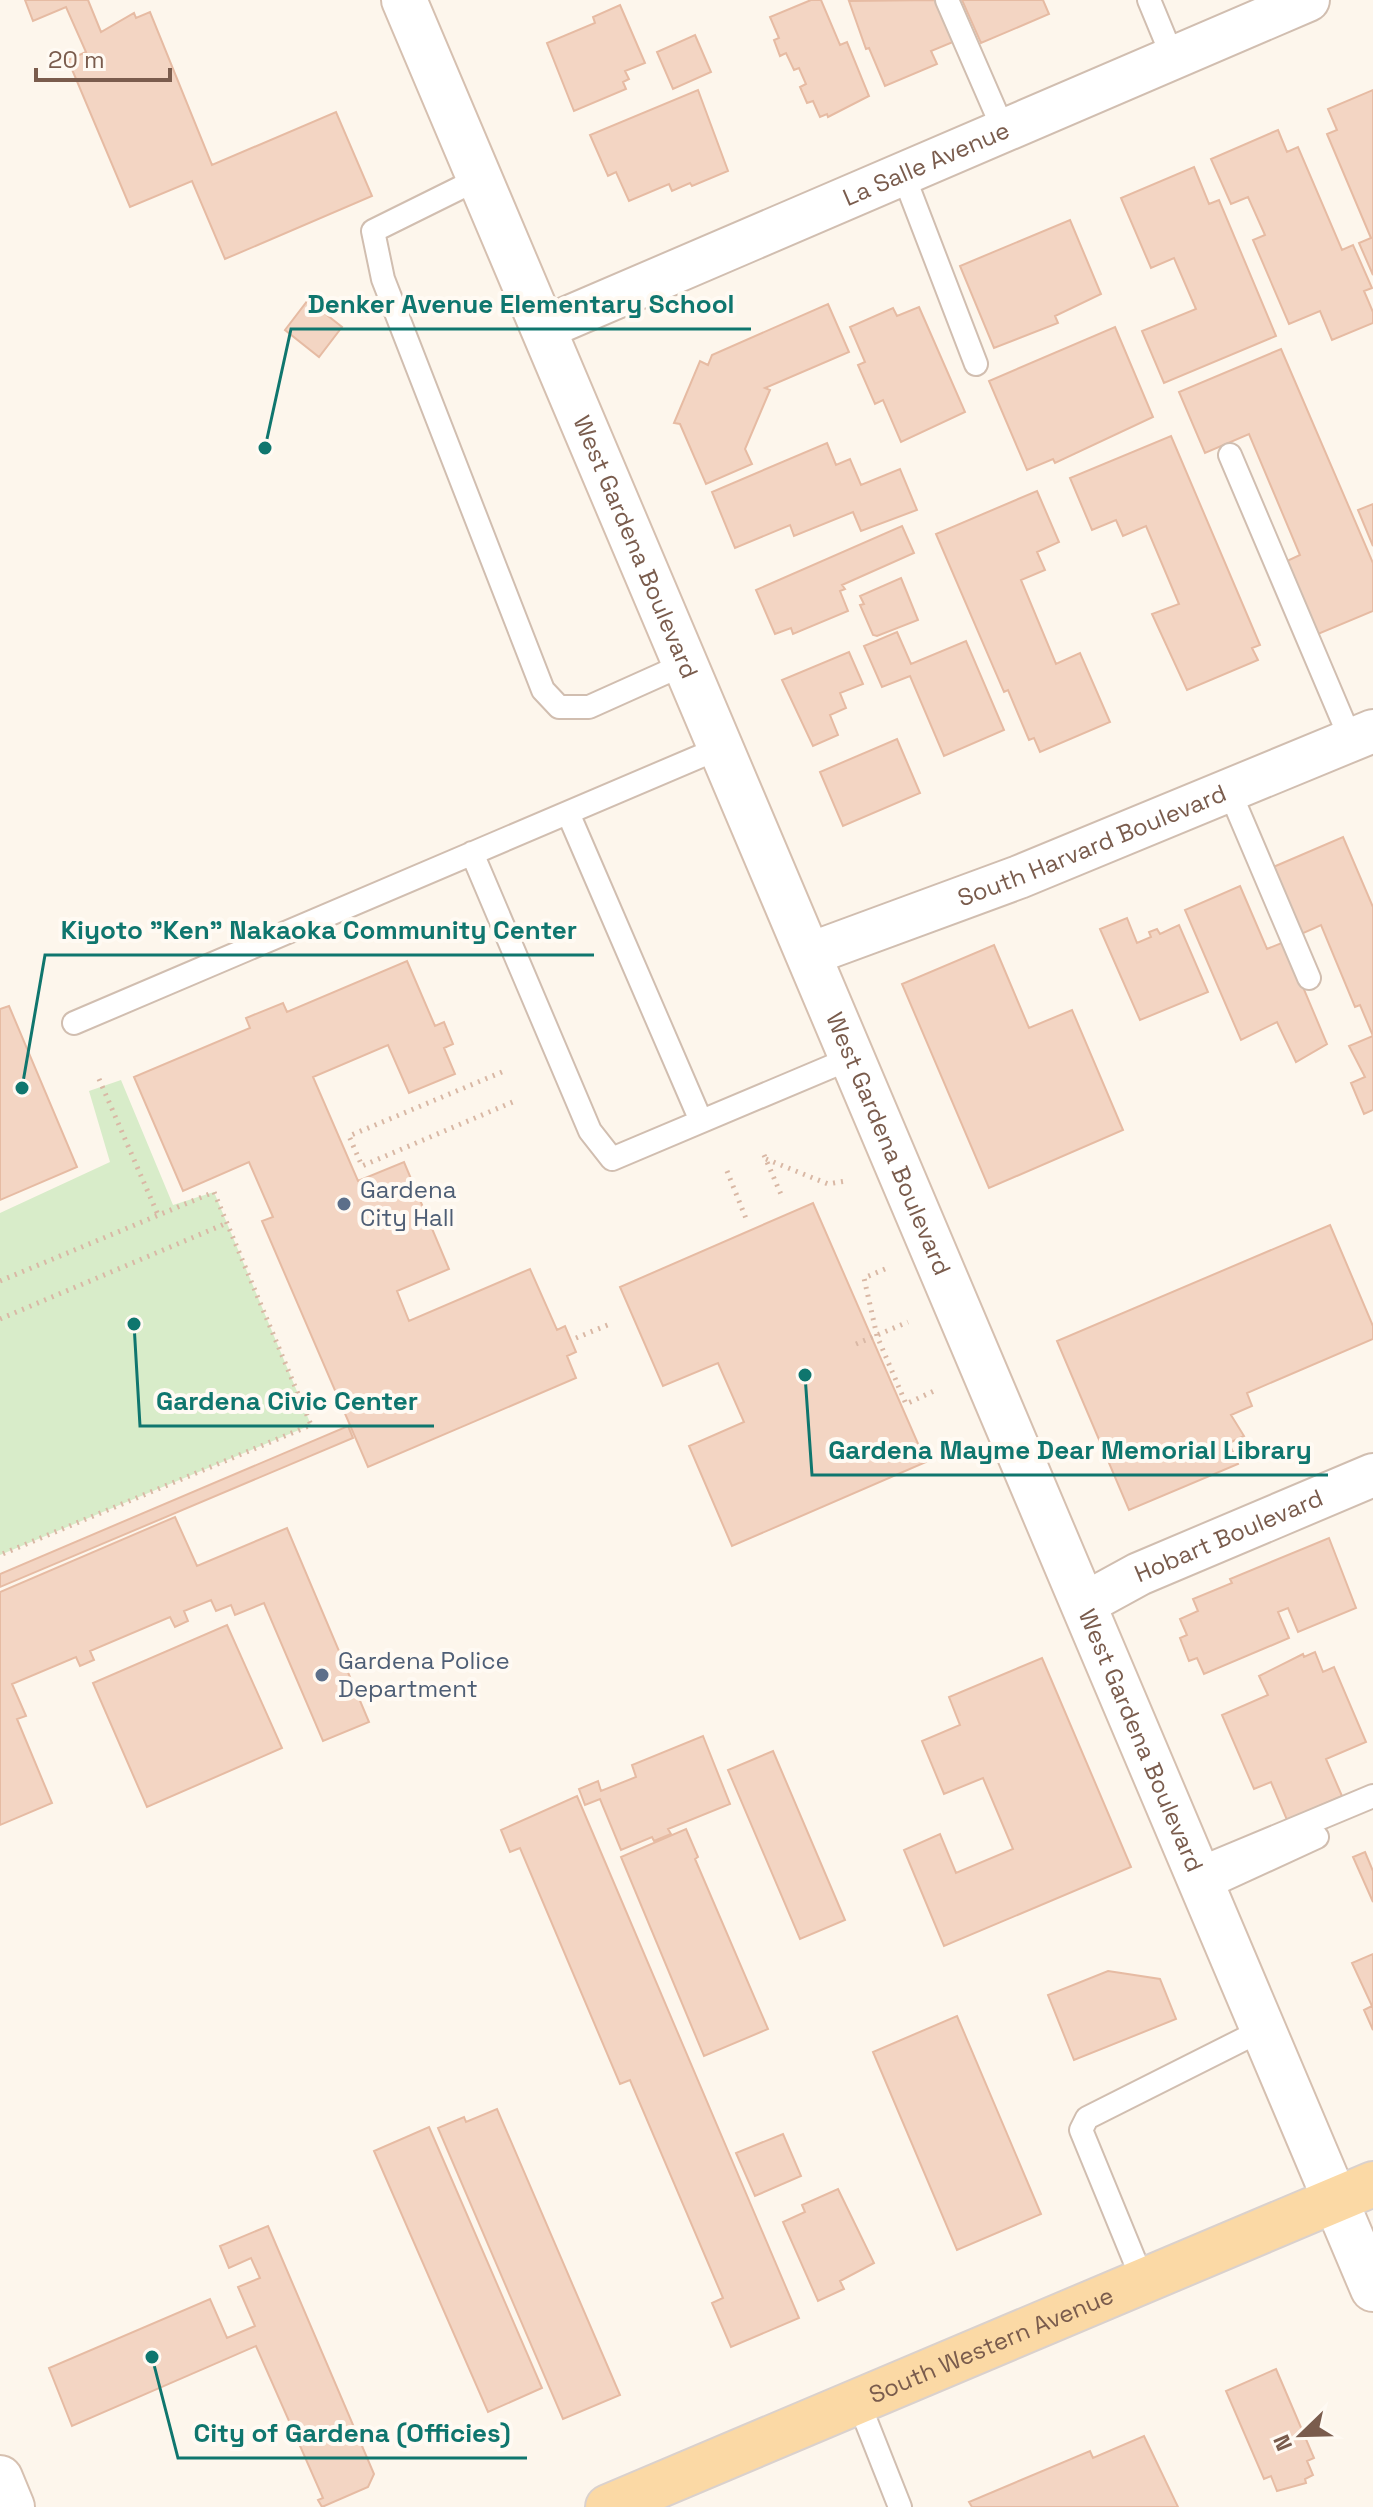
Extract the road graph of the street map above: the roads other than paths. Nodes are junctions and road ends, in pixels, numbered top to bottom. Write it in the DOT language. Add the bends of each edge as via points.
graph roads {
  1 [pos="404,0"];
  2 [pos="947,0"];
  3 [pos="1149,0"];
  4 [pos="1308,0"];
  5 [pos="1254,10"];
  6 [pos="1173,58"];
  7 [pos="1004,131"];
  8 [pos="903,174"];
  9 [pos="480,178"];
  10 [pos="544,328"];
  11 [pos="976,364"];
  12 [pos="1230,455"];
  13 [pos="687,663"];
  14 [pos="1362,736"];
  15 [pos="722,747"];
  16 [pos="1229,790"];
  17 [pos="568,813"];
  18 [pos="472,853"];
  19 [pos="810,954"];
  20 [pos="1309,978"];
  21 [pos="74,1023"];
  22 [pos="854,1057"];
  23 [pos="701,1121"];
  24 [pos="1373,1475"];
  25 [pos="1086,1603"];
  26 [pos="1373,1796"];
  27 [pos="1373,1811"];
  28 [pos="1202,1879"];
  29 [pos="1264,2029"];
  30 [pos="1354,2192"];
  31 [pos="1143,2281"];
  32 [pos="1373,2289"];
  33 [pos="858,2401"];
  34 [pos="0,2478"];
  35 [pos="12,2507"];
  36 [pos="608,2507"];
  37 [pos="900,2507"];
  1 -- 9 [label="main road, West Gardena Boulevard"];
  2 -- 7 [label="lane"];
  3 -- 6 [label="lane"];
  4 -- 5 [label="street, La Salle Avenue"];
  5 -- 6 [label="street, La Salle Avenue"];
  6 -- 7 [label="street, La Salle Avenue"];
  7 -- 8 [label="street, La Salle Avenue"];
  8 -- 10 [label="street, La Salle Avenue"];
  8 -- 11 [label="lane"];
  9 -- 10 [label="main road, West Gardena Boulevard"];
  9 -- 13 [label="lane" via="373,231 383,279 543,690 559,707 589,707"];
  10 -- 13 [label="main road, West Gardena Boulevard"];
  12 -- 14 [label="lane"];
  13 -- 15 [label="main road, West Gardena Boulevard"];
  14 -- 16 [label="street, South Harvard Boulevard"];
  15 -- 17 [label="lane"];
  15 -- 19 [label="main road, West Gardena Boulevard"];
  16 -- 19 [label="street, South Harvard Boulevard" via="1019,877"];
  16 -- 20 [label="lane"];
  17 -- 18 [label="lane"];
  17 -- 23 [label="lane"];
  18 -- 21 [label="lane"];
  18 -- 23 [label="lane" via="590,1131 612,1159"];
  19 -- 22 [label="main road, West Gardena Boulevard"];
  22 -- 23 [label="lane"];
  22 -- 25 [label="main road, West Gardena Boulevard"];
  24 -- 25 [label="street, Hobart Boulevard" via="1139,1574"];
  25 -- 28 [label="main road, West Gardena Boulevard"];
  26 -- 28 [label="lane"];
  27 -- 28 [label="lane"];
  28 -- 29 [label="main road, West Gardena Boulevard"];
  29 -- 30 [label="main road, West Gardena Boulevard"];
  29 -- 31 [label="lane" via="1087,2118 1081,2130"];
  30 -- 31 [label="main road, South Western Avenue"];
  30 -- 32 [label="main road, West Gardena Boulevard"];
  31 -- 33 [label="main road, South Western Avenue"];
  33 -- 36 [label="main road, South Western Avenue"];
  33 -- 37 [label="lane"];
  34 -- 35 [label="main road"];
}
